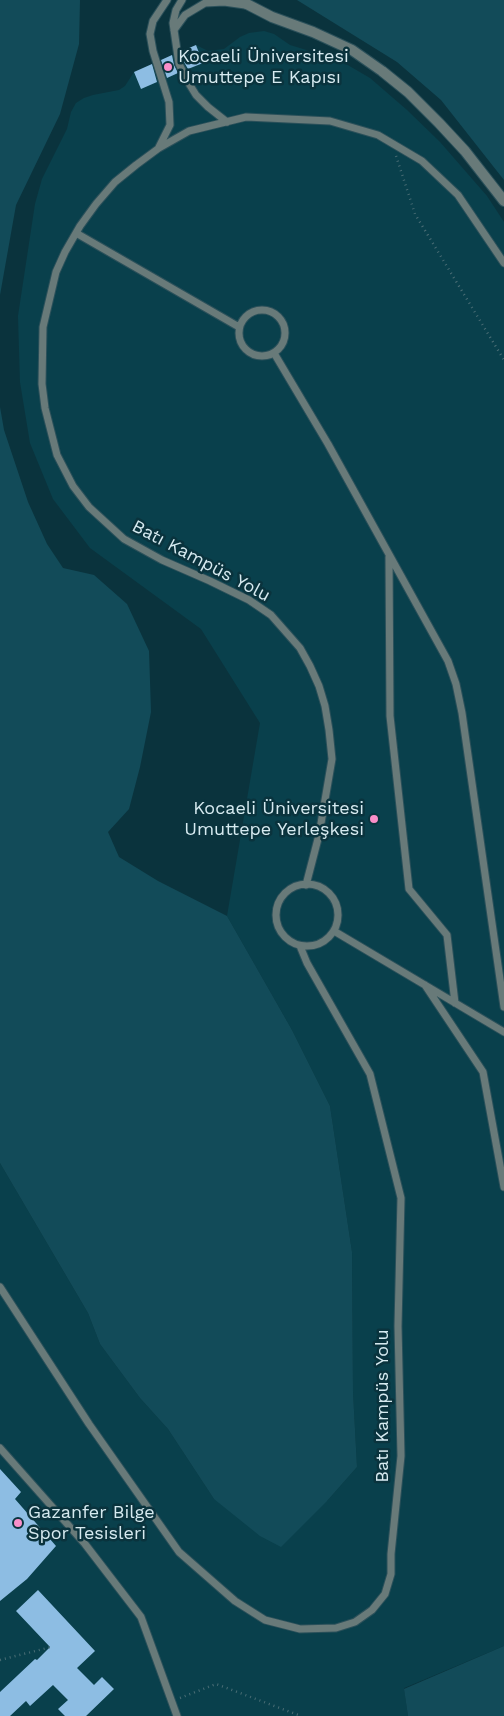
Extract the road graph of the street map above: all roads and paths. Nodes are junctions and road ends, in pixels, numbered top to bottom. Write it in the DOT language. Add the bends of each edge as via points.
graph roads {
  1 [pos="167,0"];
  2 [pos="182,0"];
  3 [pos="240,0"];
  4 [pos="252,7"];
  5 [pos="174,30"];
  6 [pos="227,122"];
  7 [pos="391,143"];
  8 [pos="159,148"];
  9 [pos="504,201"];
  10 [pos="76,233"];
  11 [pos="504,263"];
  12 [pos="239,327"];
  13 [pos="274,353"];
  14 [pos="504,360"];
  15 [pos="389,556"];
  16 [pos="306,884"];
  17 [pos="334,931"];
  18 [pos="300,946"];
  19 [pos="425,985"];
  20 [pos="455,1003"];
  21 [pos="504,1007"];
  22 [pos="504,1032"];
  23 [pos="504,1187"];
  24 [pos="0,1287"];
  25 [pos="0,1448"];
  26 [pos="51,1647"];
  27 [pos="0,1660"];
  28 [pos="172,1701"];
  29 [pos="177,1716"];
  30 [pos="301,1716"];
  1 -- 8 [label="lane" via="153,22 150,34 169,102 170,125"];
  2 -- 5 [label="lane" via="176,10"];
  3 -- 4 [label="street"];
  4 -- 5 [label="lane" via="224,2 205,3 185,15"];
  4 -- 9 [label="street" via="352,50 382,71 446,130"];
  5 -- 6 [label="lane" via="179,64 188,82 196,95"];
  6 -- 7 [label="lane, Batı Kampüs Yolu" via="246,117 330,121"];
  6 -- 8 [label="lane, Batı Kampüs Yolu" via="188,131"];
  7 -- 11 [label="lane, Batı Kampüs Yolu" via="422,161 458,195"];
  7 -- 14 [label="path" via="415,214"];
  8 -- 10 [label="lane, Batı Kampüs Yolu" via="115,182"];
  10 -- 12 [label="lane"];
  10 -- 16 [label="lane, Batı Kampüs Yolu" via="56,272 43,327 41,356 45,408 57,455 73,486 89,507 124,539 249,600 271,615 310,666 325,706 332,759 319,835"];
  12 -- 13 [label="lane" via="240,343 251,354 266,356"];
  12 -- 13 [label="lane" via="247,314 254,311 268,310 275,314 281,319 285,333 284,341"];
  13 -- 15 [label="lane"];
  15 -- 20 [label="lane" via="390,716 410,889 447,935"];
  15 -- 21 [label="lane" via="448,661 456,684"];
  16 -- 17 [label="lane" via="322,887 336,902 338,922"];
  16 -- 18 [label="lane, Batı Kampüs Yolu" via="292,888 284,895 276,914 282,934"];
  17 -- 18 [label="lane" via="320,944"];
  17 -- 19 [label="lane"];
  18 -- 24 [label="lane, Batı Kampüs Yolu" via="370,1074 401,1198 398,1326 401,1456 391,1574 385,1594 372,1610 355,1622 336,1628 300,1629 265,1620 235,1601 179,1552 88,1424"];
  19 -- 20 [label="lane"];
  19 -- 23 [label="lane" via="483,1072"];
  20 -- 22 [label="lane"];
  25 -- 28 [label="lane" via="85,1544 141,1617"];
  26 -- 27 [label="path"];
  28 -- 29 [label="lane"];
  28 -- 30 [label="path" via="216,1684"];
}
